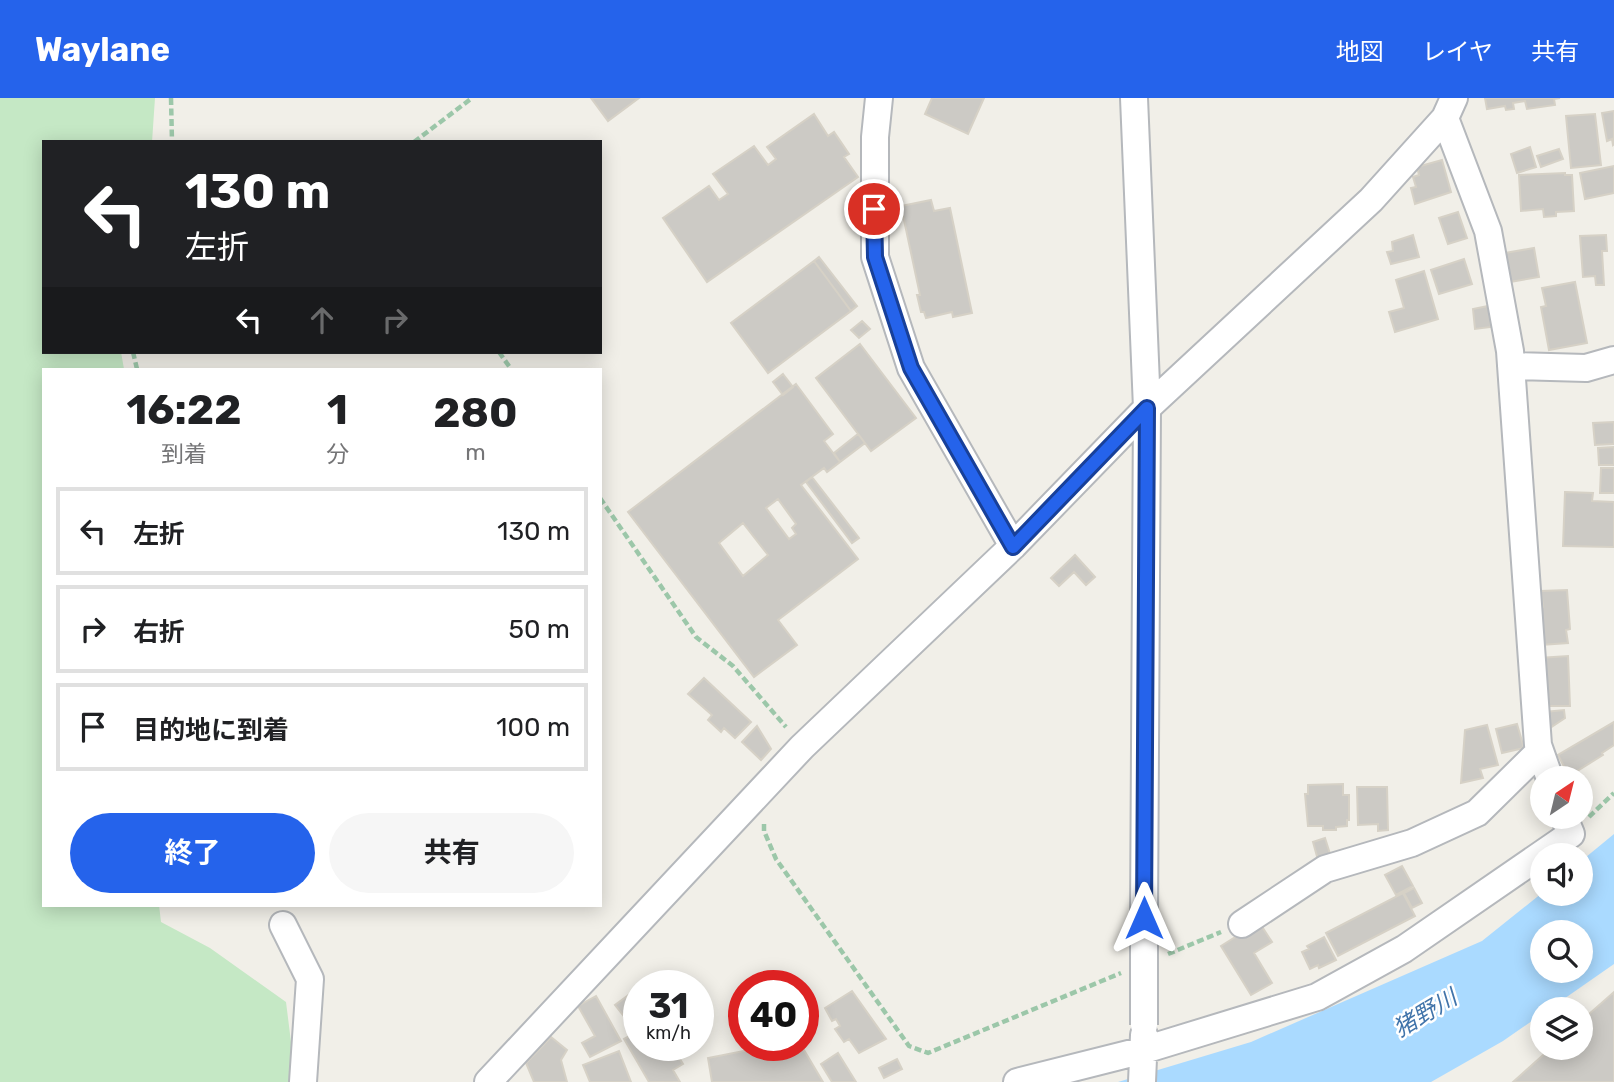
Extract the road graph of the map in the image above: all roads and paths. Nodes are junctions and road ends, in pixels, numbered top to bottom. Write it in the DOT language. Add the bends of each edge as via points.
graph roads {
  1 [pos="171,98"];
  2 [pos="472,98"];
  3 [pos="879,98"];
  4 [pos="1134,98"];
  5 [pos="1450,108"];
  6 [pos="172,140"];
  7 [pos="417,140"];
  8 [pos="1614,360"];
  9 [pos="1511,366"];
  10 [pos="1147,408"];
  11 [pos="602,501"];
  12 [pos="1013,547"];
  13 [pos="802,747"];
  14 [pos="1540,751"];
  15 [pos="1545,766"];
  16 [pos="766,785"];
  17 [pos="1569,830"];
  18 [pos="1242,924"];
  19 [pos="283,925"];
  20 [pos="1165,955"];
  21 [pos="1127,971"];
  22 [pos="1144,1038"];
  23 [pos="303,1082"];
  24 [pos="488,1082"];
  25 [pos="1017,1082"];
  26 [pos="1142,1082"];
  1 -- 6 [label="path"];
  2 -- 7 [label="path"];
  3 -- 12 [label="street" via="874,137 875,257 911,368"];
  4 -- 10 [label="street"];
  5 -- 9 [label="street" via="1488,231"];
  5 -- 10 [label="street" via="1371,200"];
  8 -- 9 [label="street" via="1586,368"];
  9 -- 14 [label="street"];
  10 -- 12 [label="street"];
  10 -- 22 [label="street, bridge"];
  11 -- 13 [label="path" via="696,637 733,666"];
  12 -- 13 [label="street"];
  13 -- 16 [label="street"];
  14 -- 15 [label="street"];
  14 -- 18 [label="street" via="1477,813 1412,843 1325,869"];
  16 -- 21 [label="path" via="764,831 776,859 909,1046 928,1054"];
  16 -- 24 [label="street"];
  17 -- 22 [label="street" via="1571,834 1404,949 1317,996"];
  18 -- 20 [label="path"];
  19 -- 23 [label="street" via="310,979"];
  22 -- 25 [label="street"];
  22 -- 26 [label="street"];
}
